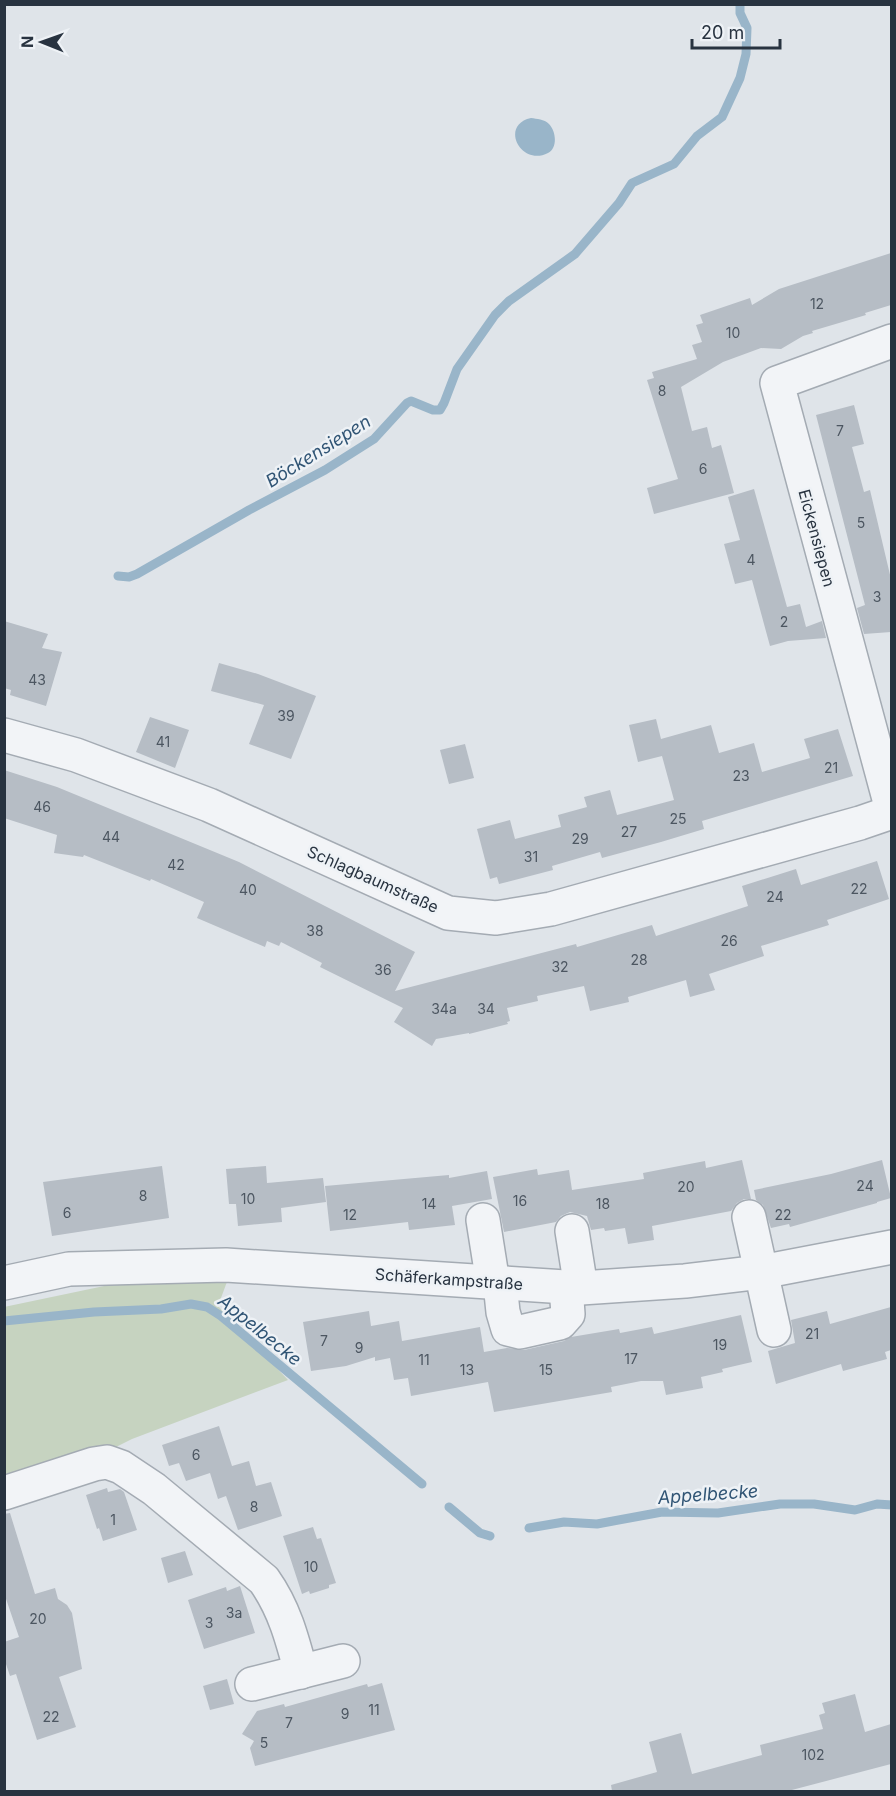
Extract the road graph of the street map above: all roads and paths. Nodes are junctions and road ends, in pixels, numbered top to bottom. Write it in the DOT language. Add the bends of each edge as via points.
graph roads {
  1 [pos="891,341"];
  2 [pos="4,735"];
  3 [pos="891,811"];
  4 [pos="749,1217"];
  5 [pos="483,1220"];
  6 [pos="572,1232"];
  7 [pos="891,1247"];
  8 [pos="761,1272"];
  9 [pos="4,1283"];
  10 [pos="497,1283"];
  11 [pos="574,1287"];
  12 [pos="774,1330"];
  13 [pos="4,1493"];
  14 [pos="343,1661"];
  15 [pos="301,1672"];
  16 [pos="252,1684"];
  1 -- 3 [label="street, Eickensiepen" via="777,383"];
  2 -- 3 [label="street, Schlagbaumstraße" via="76,755 209,805 448,913 496,918 551,909"];
  4 -- 8 [label="street"];
  5 -- 10 [label="street"];
  6 -- 11 [label="street"];
  7 -- 8 [label="street, Schäferkampstraße"];
  8 -- 11 [label="street, Schäferkampstraße"];
  8 -- 12 [label="street"];
  9 -- 10 [label="street, Schäferkampstraße" via="69,1269 226,1265"];
  10 -- 11 [label="street, Schäferkampstraße"];
  10 -- 11 [label="street" via="508,1329 520,1332 560,1323 567,1314"];
  13 -- 15 [label="street" via="94,1464 107,1462 121,1467 154,1489 264,1580 289,1627"];
  14 -- 15 [label="street"];
  15 -- 16 [label="street"];
}
